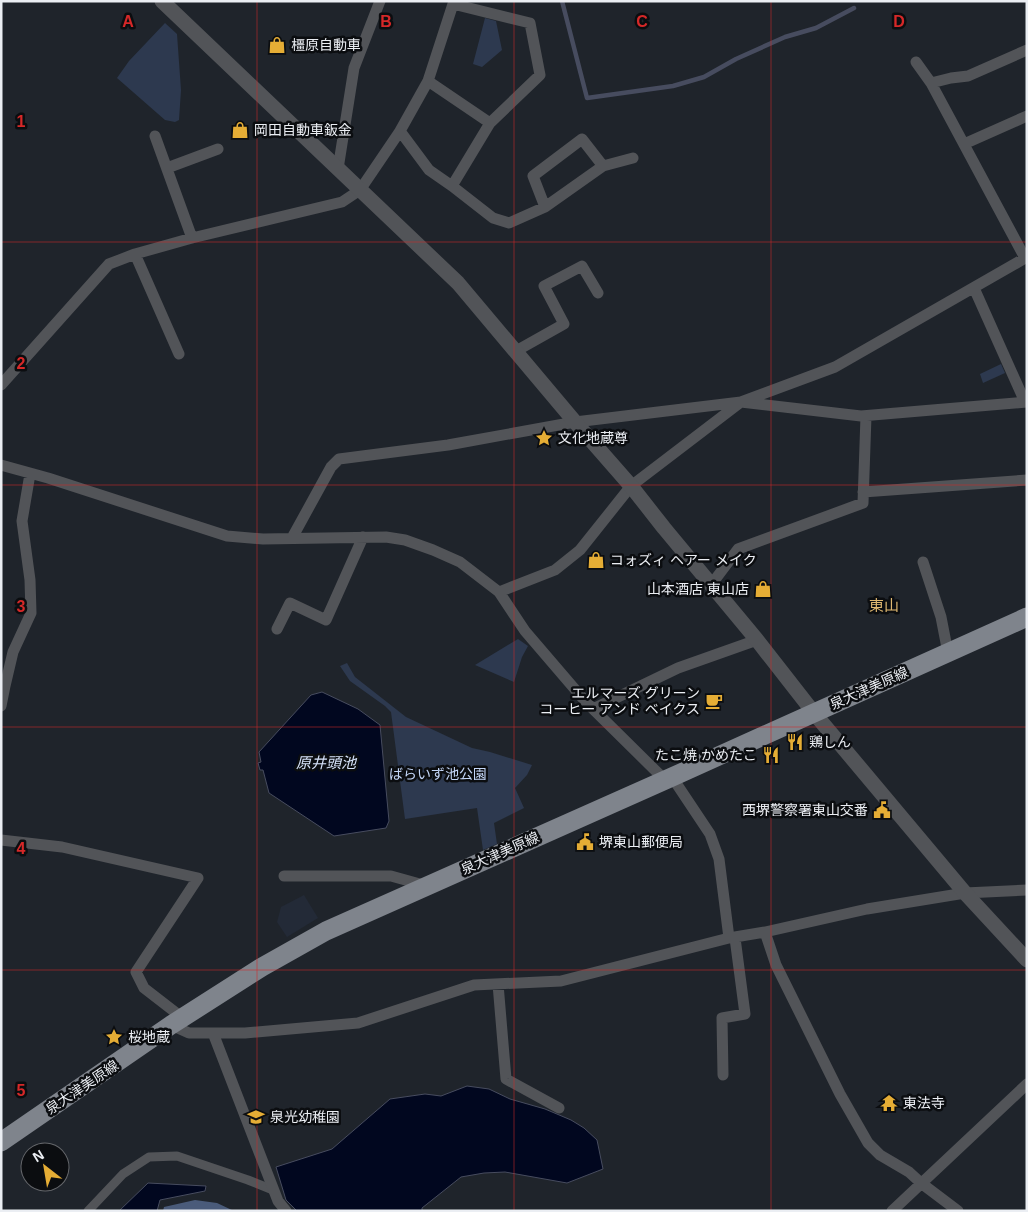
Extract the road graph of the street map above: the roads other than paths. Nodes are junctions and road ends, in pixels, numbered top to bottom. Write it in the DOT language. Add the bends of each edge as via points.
graph roads {
  1 [pos="162,1"];
  2 [pos="380,1"];
  3 [pos="451,2"];
  4 [pos="1027,50"];
  5 [pos="916,62"];
  6 [pos="428,81"];
  7 [pos="931,83"];
  8 [pos="1027,116"];
  9 [pos="490,123"];
  10 [pos="400,130"];
  11 [pos="155,136"];
  12 [pos="964,144"];
  13 [pos="218,149"];
  14 [pos="633,158"];
  15 [pos="603,166"];
  16 [pos="167,168"];
  17 [pos="338,169"];
  18 [pos="452,186"];
  19 [pos="360,190"];
  20 [pos="545,207"];
  21 [pos="192,238"];
  22 [pos="136,254"];
  23 [pos="1026,258"];
  24 [pos="974,288"];
  25 [pos="598,293"];
  26 [pos="516,352"];
  27 [pos="179,354"];
  28 [pos="1,385"];
  29 [pos="741,402"];
  30 [pos="1026,402"];
  31 [pos="866,416"];
  32 [pos="575,422"];
  33 [pos="1,465"];
  34 [pos="30,474"];
  35 [pos="1027,480"];
  36 [pos="631,486"];
  37 [pos="863,492"];
  38 [pos="292,538"];
  39 [pos="363,538"];
  40 [pos="923,562"];
  41 [pos="711,585"];
  42 [pos="499,592"];
  43 [pos="1027,617"];
  44 [pos="277,629"];
  45 [pos="757,640"];
  46 [pos="948,653"];
  47 [pos="1,706"];
  48 [pos="593,709"];
  49 [pos="814,713"];
  50 [pos="668,778"];
  51 [pos="1,840"];
  52 [pos="284,876"];
  53 [pos="427,886"];
  54 [pos="1027,890"];
  55 [pos="965,893"];
  56 [pos="765,932"];
  57 [pos="732,938"];
  58 [pos="1027,960"];
  59 [pos="498,984"];
  60 [pos="176,1022"];
  61 [pos="213,1034"];
  62 [pos="723,1075"];
  63 [pos="1027,1084"];
  64 [pos="559,1108"];
  65 [pos="1,1142"];
  66 [pos="921,1184"];
  67 [pos="273,1190"];
  68 [pos="88,1211"];
  69 [pos="286,1211"];
  70 [pos="892,1211"];
  71 [pos="958,1211"];
  1 -- 17 [label="street"];
  2 -- 17 [label="street" via="354,68"];
  3 -- 6 [label="street"];
  3 -- 9 [label="street" via="530,23 540,75"];
  4 -- 7 [label="street" via="968,76"];
  5 -- 7 [label="street"];
  6 -- 9 [label="street"];
  6 -- 10 [label="street"];
  7 -- 12 [label="street"];
  8 -- 12 [label="street"];
  9 -- 18 [label="street"];
  10 -- 18 [label="street" via="429,170"];
  10 -- 19 [label="street"];
  11 -- 16 [label="street"];
  12 -- 23 [label="street"];
  13 -- 16 [label="street"];
  14 -- 15 [label="street"];
  15 -- 20 [label="street"];
  15 -- 20 [label="street" via="582,139 533,176"];
  16 -- 21 [label="street"];
  17 -- 19 [label="street"];
  18 -- 20 [label="street" via="492,218 509,223"];
  19 -- 21 [label="street" via="342,202"];
  19 -- 26 [label="street" via="458,283"];
  21 -- 22 [label="street"];
  22 -- 27 [label="street"];
  22 -- 28 [label="street" via="109,264"];
  23 -- 24 [label="street"];
  24 -- 29 [label="street" via="835,367"];
  24 -- 30 [label="street"];
  25 -- 26 [label="street" via="582,266 544,286 564,324"];
  26 -- 32 [label="street"];
  29 -- 31 [label="street"];
  29 -- 32 [label="street"];
  29 -- 36 [label="street"];
  30 -- 31 [label="street"];
  31 -- 37 [label="street"];
  32 -- 36 [label="street"];
  32 -- 38 [label="street" via="448,445 339,459 331,467"];
  33 -- 34 [label="street"];
  34 -- 38 [label="street" via="227,536"];
  34 -- 47 [label="street" via="22,521 31,613 13,652"];
  35 -- 37 [label="street"];
  36 -- 41 [label="street"];
  36 -- 42 [label="street" via="580,550 555,570"];
  37 -- 41 [label="street" via="863,503 738,549"];
  38 -- 39 [label="street"];
  39 -- 42 [label="street" via="405,540 433,550 460,562"];
  39 -- 44 [label="street" via="326,620 290,603"];
  40 -- 46 [label="street" via="941,617"];
  41 -- 45 [label="street"];
  42 -- 48 [label="street" via="525,631"];
  43 -- 46 [label="main road, 泉大津美原線"];
  45 -- 48 [label="street" via="678,668"];
  45 -- 49 [label="street"];
  46 -- 49 [label="main road, 泉大津美原線"];
  48 -- 50 [label="street"];
  49 -- 50 [label="main road, 泉大津美原線"];
  49 -- 55 [label="street"];
  50 -- 53 [label="main road, 泉大津美原線"];
  50 -- 57 [label="street" via="710,834 719,859"];
  51 -- 60 [label="street" via="62,847 198,878 136,972 144,988 175,1012"];
  52 -- 53 [label="street" via="391,876"];
  53 -- 60 [label="main road, 泉大津美原線" via="326,931 262,966"];
  54 -- 55 [label="street"];
  55 -- 56 [label="street" via="867,909"];
  55 -- 58 [label="street"];
  56 -- 57 [label="street"];
  56 -- 66 [label="street" via="776,965 868,1143"];
  57 -- 59 [label="street" via="561,981"];
  57 -- 62 [label="street" via="745,1014 722,1018"];
  59 -- 61 [label="street" via="474,985 358,1023"];
  59 -- 64 [label="street" via="506,1078"];
  60 -- 61 [label="street" via="189,1033"];
  60 -- 65 [label="main road, 泉大津美原線"];
  61 -- 67 [label="street"];
  63 -- 66 [label="street"];
  66 -- 70 [label="street"];
  66 -- 71 [label="street"];
  67 -- 68 [label="street" via="177,1156 149,1157 123,1174"];
  67 -- 69 [label="street"];
}
